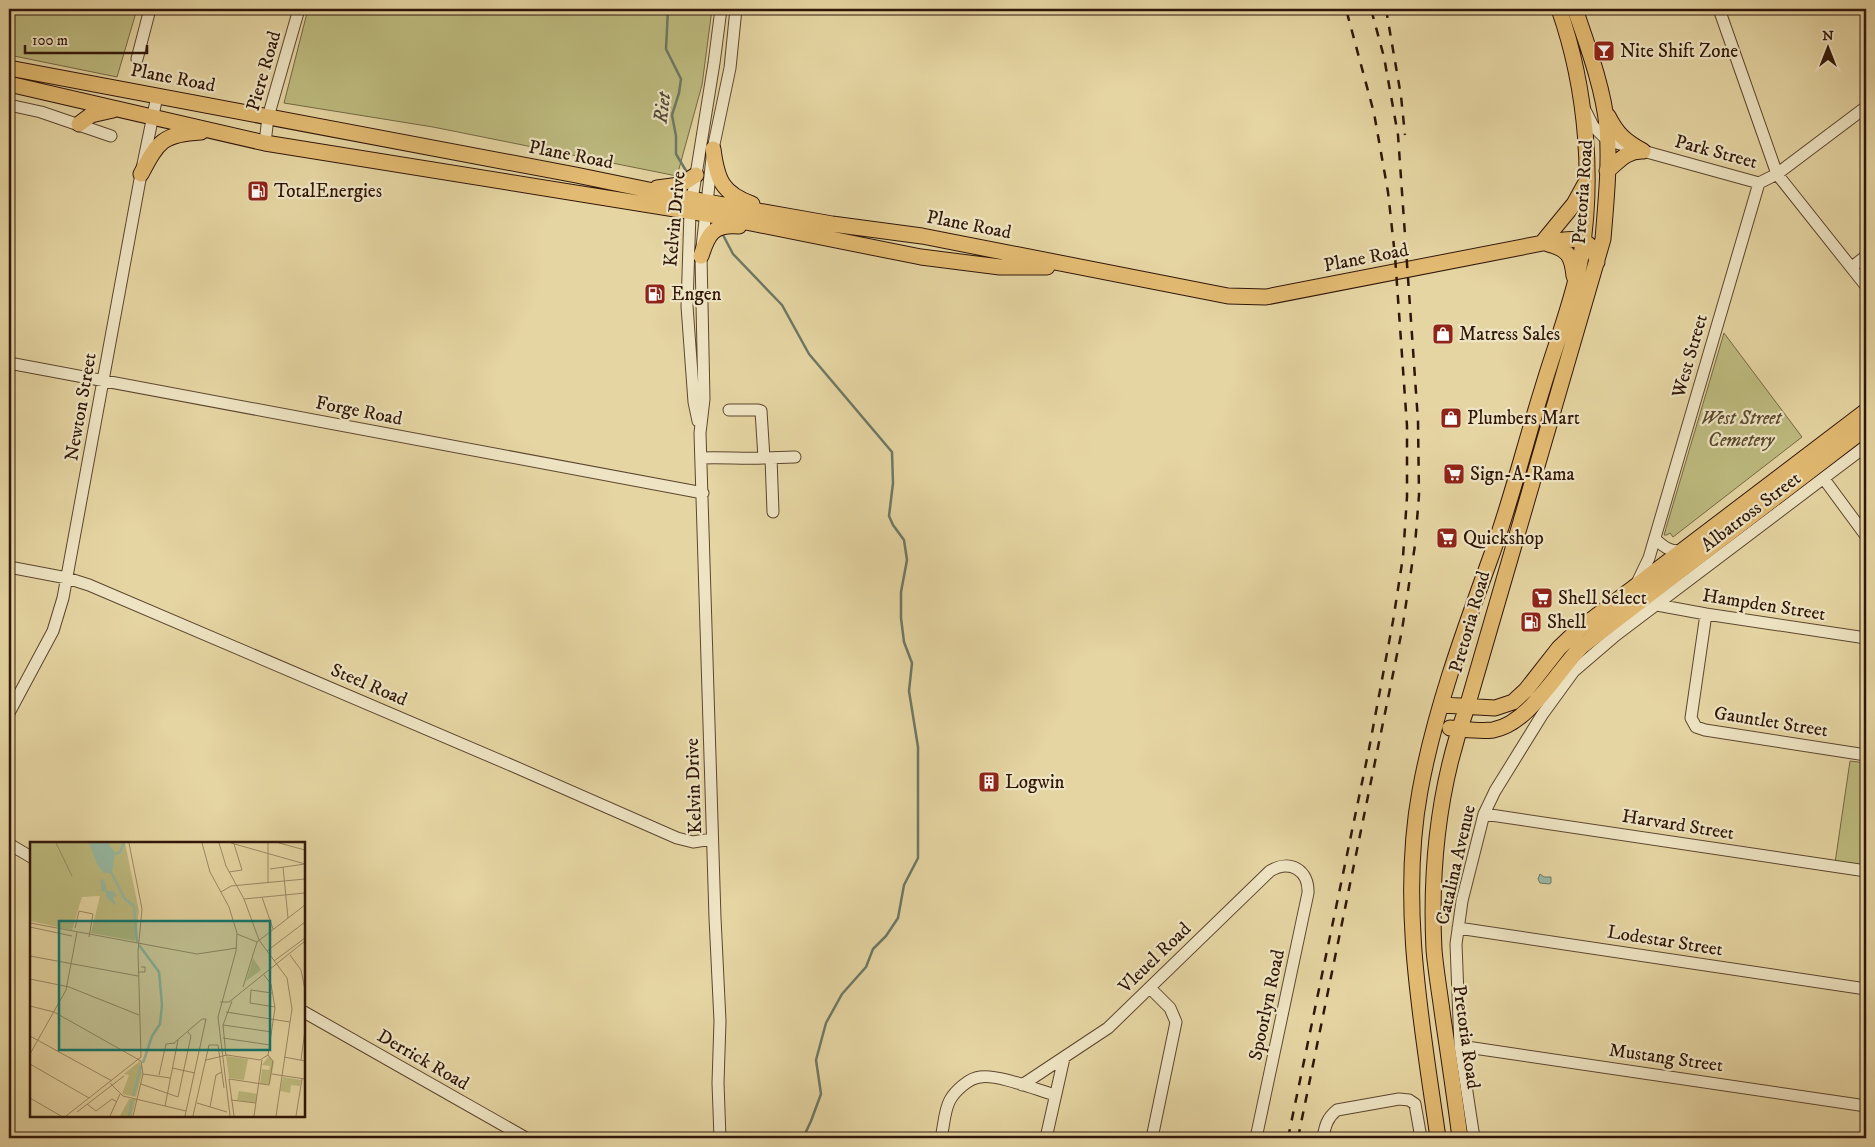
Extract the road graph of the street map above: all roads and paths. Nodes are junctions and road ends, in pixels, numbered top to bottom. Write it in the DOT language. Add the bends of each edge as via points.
graph roads {
  1 [pos="150,9"];
  2 [pos="299,9"];
  3 [pos="721,9"];
  4 [pos="736,9"];
  5 [pos="1559,9"];
  6 [pos="1575,9"];
  7 [pos="1719,9"];
  8 [pos="137,59"];
  9 [pos="9,68"];
  10 [pos="9,84"];
  11 [pos="157,96"];
  12 [pos="1582,105"];
  13 [pos="9,106"];
  14 [pos="1866,106"];
  15 [pos="1604,108"];
  16 [pos="125,110"];
  17 [pos="153,117"];
  18 [pos="268,117"];
  19 [pos="79,124"];
  20 [pos="217,132"];
  21 [pos="111,136"];
  22 [pos="1607,140"];
  23 [pos="265,143"];
  24 [pos="713,150"];
  25 [pos="1643,151"];
  26 [pos="1608,171"];
  27 [pos="141,174"];
  28 [pos="1777,174"];
  29 [pos="696,175"];
  30 [pos="1588,180"];
  31 [pos="1759,183"];
  32 [pos="638,189"];
  33 [pos="699,207"];
  34 [pos="1606,209"];
  35 [pos="774,213"];
  36 [pos="832,224"];
  37 [pos="757,226"];
  38 [pos="1583,240"];
  39 [pos="1542,243"];
  40 [pos="921,248"];
  41 [pos="701,256"];
  42 [pos="1866,256"];
  43 [pos="1597,262"];
  44 [pos="1852,267"];
  45 [pos="1126,277"];
  46 [pos="1575,280"];
  47 [pos="1866,286"];
  48 [pos="9,363"];
  49 [pos="104,381"];
  50 [pos="728,410"];
  51 [pos="1866,411"];
  52 [pos="1866,428"];
  53 [pos="700,433"];
  54 [pos="1866,446"];
  55 [pos="795,457"];
  56 [pos="701,458"];
  57 [pos="768,458"];
  58 [pos="1824,479"];
  59 [pos="702,493"];
  60 [pos="773,512"];
  61 [pos="1500,527"];
  62 [pos="1516,536"];
  63 [pos="1866,536"];
  64 [pos="1655,539"];
  65 [pos="1685,550"];
  66 [pos="9,567"];
  67 [pos="67,578"];
  68 [pos="1636,585"];
  69 [pos="1657,604"];
  70 [pos="1706,614"];
  71 [pos="1866,638"];
  72 [pos="1472,686"];
  73 [pos="1442,704"];
  74 [pos="1467,707"];
  75 [pos="1494,708"];
  76 [pos="9,714"];
  77 [pos="1436,726"];
  78 [pos="1459,728"];
  79 [pos="1866,755"];
  80 [pos="1484,814"];
  81 [pos="712,839"];
  82 [pos="9,844"];
  83 [pos="30,856"];
  84 [pos="1866,871"];
  85 [pos="1306,879"];
  86 [pos="1458,928"];
  87 [pos="1150,988"];
  88 [pos="1866,989"];
  89 [pos="305,1013"];
  90 [pos="1460,1046"];
  91 [pos="1064,1058"];
  92 [pos="1022,1085"];
  93 [pos="1055,1096"];
  94 [pos="1866,1106"];
  95 [pos="526,1138"];
  96 [pos="720,1138"];
  97 [pos="941,1138"];
  98 [pos="1046,1138"];
  99 [pos="1152,1138"];
  100 [pos="1256,1138"];
  101 [pos="1323,1138"];
  102 [pos="1421,1138"];
  103 [pos="1438,1138"];
  104 [pos="1460,1138"];
  105 [pos="1474,1138"];
  1 -- 8 [label="street"];
  2 -- 18 [label="street, Piere Road"];
  3 -- 29 [label="street, Kelvin Drive"];
  4 -- 24 [label="street, Kelvin Drive" via="730,68"];
  5 -- 12 [label="main road, Pretoria Road" via="1576,68"];
  6 -- 15 [label="main road, Pretoria Road"];
  7 -- 28 [label="street"];
  9 -- 11 [label="main road, Plane Road"];
  10 -- 16 [label="main road, Plane Road"];
  11 -- 17 [label="street, Newton Street"];
  11 -- 18 [label="main road, Plane Road"];
  12 -- 22 [label="street" via="1593,126"];
  12 -- 30 [label="main road, Pretoria Road"];
  13 -- 19 [label="street"];
  14 -- 28 [label="street, Park Street"];
  15 -- 22 [label="main road, Pretoria Road"];
  15 -- 25 [label="main road" via="1621,136"];
  16 -- 17 [label="main road, Plane Road"];
  16 -- 19 [label="main road" via="97,113"];
  17 -- 20 [label="main road, Plane Road"];
  17 -- 27 [label="street, Newton Street"];
  18 -- 23 [label="street, Piere Road"];
  18 -- 32 [label="main road, Plane Road"];
  19 -- 21 [label="street"];
  20 -- 23 [label="main road, Plane Road"];
  20 -- 27 [label="main road" via="175,135 162,141"];
  22 -- 25 [label="street, Park Street"];
  22 -- 26 [label="main road, Pretoria Road"];
  23 -- 33 [label="main road, Plane Road"];
  24 -- 33 [label="street, Kelvin Drive"];
  24 -- 35 [label="main road" via="716,170 728,192"];
  25 -- 26 [label="main road" via="1625,155"];
  25 -- 31 [label="street, Park Street"];
  26 -- 34 [label="main road, Pretoria Road"];
  27 -- 49 [label="street, Newton Street"];
  28 -- 31 [label="street, Park Street"];
  28 -- 44 [label="street"];
  29 -- 32 [label="main road" via="680,185"];
  29 -- 33 [label="street, Kelvin Drive"];
  30 -- 38 [label="main road, Pretoria Road"];
  30 -- 39 [label="main road" via="1574,204"];
  31 -- 64 [label="street, West Street"];
  32 -- 33 [label="main road, Plane Road"];
  33 -- 35 [label="main road, Plane Road"];
  33 -- 37 [label="main road, Plane Road"];
  33 -- 41 [label="street, Kelvin Drive"];
  33 -- 53 [label="street, Kelvin Drive" via="687,306 694,402"];
  34 -- 38 [label="main road" via="1596,227"];
  34 -- 43 [label="main road, Pretoria Road"];
  35 -- 36 [label="main road, Plane Road"];
  36 -- 40 [label="main road"];
  36 -- 45 [label="main road, Plane Road" via="922,236"];
  37 -- 41 [label="main road" via="716,229 707,240"];
  37 -- 45 [label="main road, Plane Road" via="920,257 1000,267 1060,268"];
  38 -- 39 [label="main road, Plane Road"];
  38 -- 43 [label="main road" via="1593,248"];
  38 -- 46 [label="main road, Pretoria Road"];
  39 -- 45 [label="main road, Plane Road" via="1266,297 1228,296"];
  39 -- 46 [label="main road" via="1565,250 1573,265"];
  41 -- 53 [label="street, Kelvin Drive" via="704,399"];
  42 -- 44 [label="street"];
  43 -- 62 [label="main road, Pretoria Road"];
  44 -- 47 [label="street"];
  46 -- 61 [label="main road, Pretoria Road"];
  48 -- 49 [label="street, Forge Road"];
  49 -- 59 [label="street, Forge Road"];
  49 -- 67 [label="street, Newton Street"];
  50 -- 57 [label="street" via="761,411"];
  51 -- 65 [label="main road"];
  52 -- 78 [label="main road" via="1591,638 1516,720 1493,730"];
  53 -- 56 [label="street, Kelvin Drive"];
  54 -- 58 [label="street, Albatross Street"];
  55 -- 57 [label="street"];
  56 -- 57 [label="street"];
  56 -- 59 [label="street, Kelvin Drive"];
  57 -- 60 [label="street"];
  58 -- 63 [label="street"];
  58 -- 69 [label="street, Albatross Street"];
  59 -- 81 [label="street, Kelvin Drive"];
  61 -- 62 [label="main road"];
  61 -- 73 [label="main road, Pretoria Road"];
  62 -- 72 [label="main road, Pretoria Road"];
  64 -- 65 [label="street" via="1669,550"];
  64 -- 68 [label="street, West Street"];
  65 -- 68 [label="main road"];
  66 -- 67 [label="street, Steel Road"];
  67 -- 76 [label="street, Newton Street" via="53,631"];
  67 -- 81 [label="street, Steel Road" via="134,603 677,838 693,842"];
  68 -- 75 [label="main road" via="1559,648 1517,699"];
  69 -- 70 [label="street, Hampden Street"];
  69 -- 80 [label="street, Catalina Avenue" via="1616,635 1564,683 1499,784"];
  70 -- 71 [label="street, Hampden Street"];
  70 -- 79 [label="street, Gauntlet Street" via="1691,718 1696,727"];
  72 -- 74 [label="main road, Pretoria Road"];
  72 -- 75 [label="main road" via="1482,701"];
  73 -- 74 [label="main road"];
  73 -- 77 [label="main road, Pretoria Road"];
  74 -- 75 [label="main road"];
  74 -- 78 [label="main road, Pretoria Road"];
  77 -- 78 [label="main road"];
  77 -- 103 [label="main road, Pretoria Road" via="1420,789 1414,830 1412,902 1421,1010"];
  78 -- 104 [label="main road, Pretoria Road" via="1446,777 1437,832 1433,906 1434,952"];
  80 -- 84 [label="street, Harvard Street"];
  80 -- 86 [label="street, Catalina Avenue"];
  81 -- 96 [label="street, Kelvin Drive" via="720,1021"];
  82 -- 83 [label="street"];
  85 -- 87 [label="street, Vleuel Road" via="1300,870 1292,866 1270,871"];
  85 -- 100 [label="street, Spoorlyn Road" via="1307,900"];
  86 -- 88 [label="street, Lodestar Street"];
  86 -- 90 [label="street, Catalina Avenue" via="1456,958"];
  87 -- 91 [label="street, Vleuel Road" via="1108,1028"];
  87 -- 99 [label="street" via="1170,1008 1176,1022"];
  89 -- 95 [label="street, Derrick Road"];
  90 -- 94 [label="street, Mustang Street"];
  90 -- 105 [label="street, Catalina Avenue"];
  91 -- 92 [label="street, Vleuel Road"];
  91 -- 93 [label="street"];
  92 -- 93 [label="street"];
  92 -- 97 [label="street" via="987,1076 971,1080 950,1100"];
  93 -- 98 [label="street"];
  101 -- 102 [label="street" via="1326,1123 1336,1110 1399,1099 1415,1104"];
}
